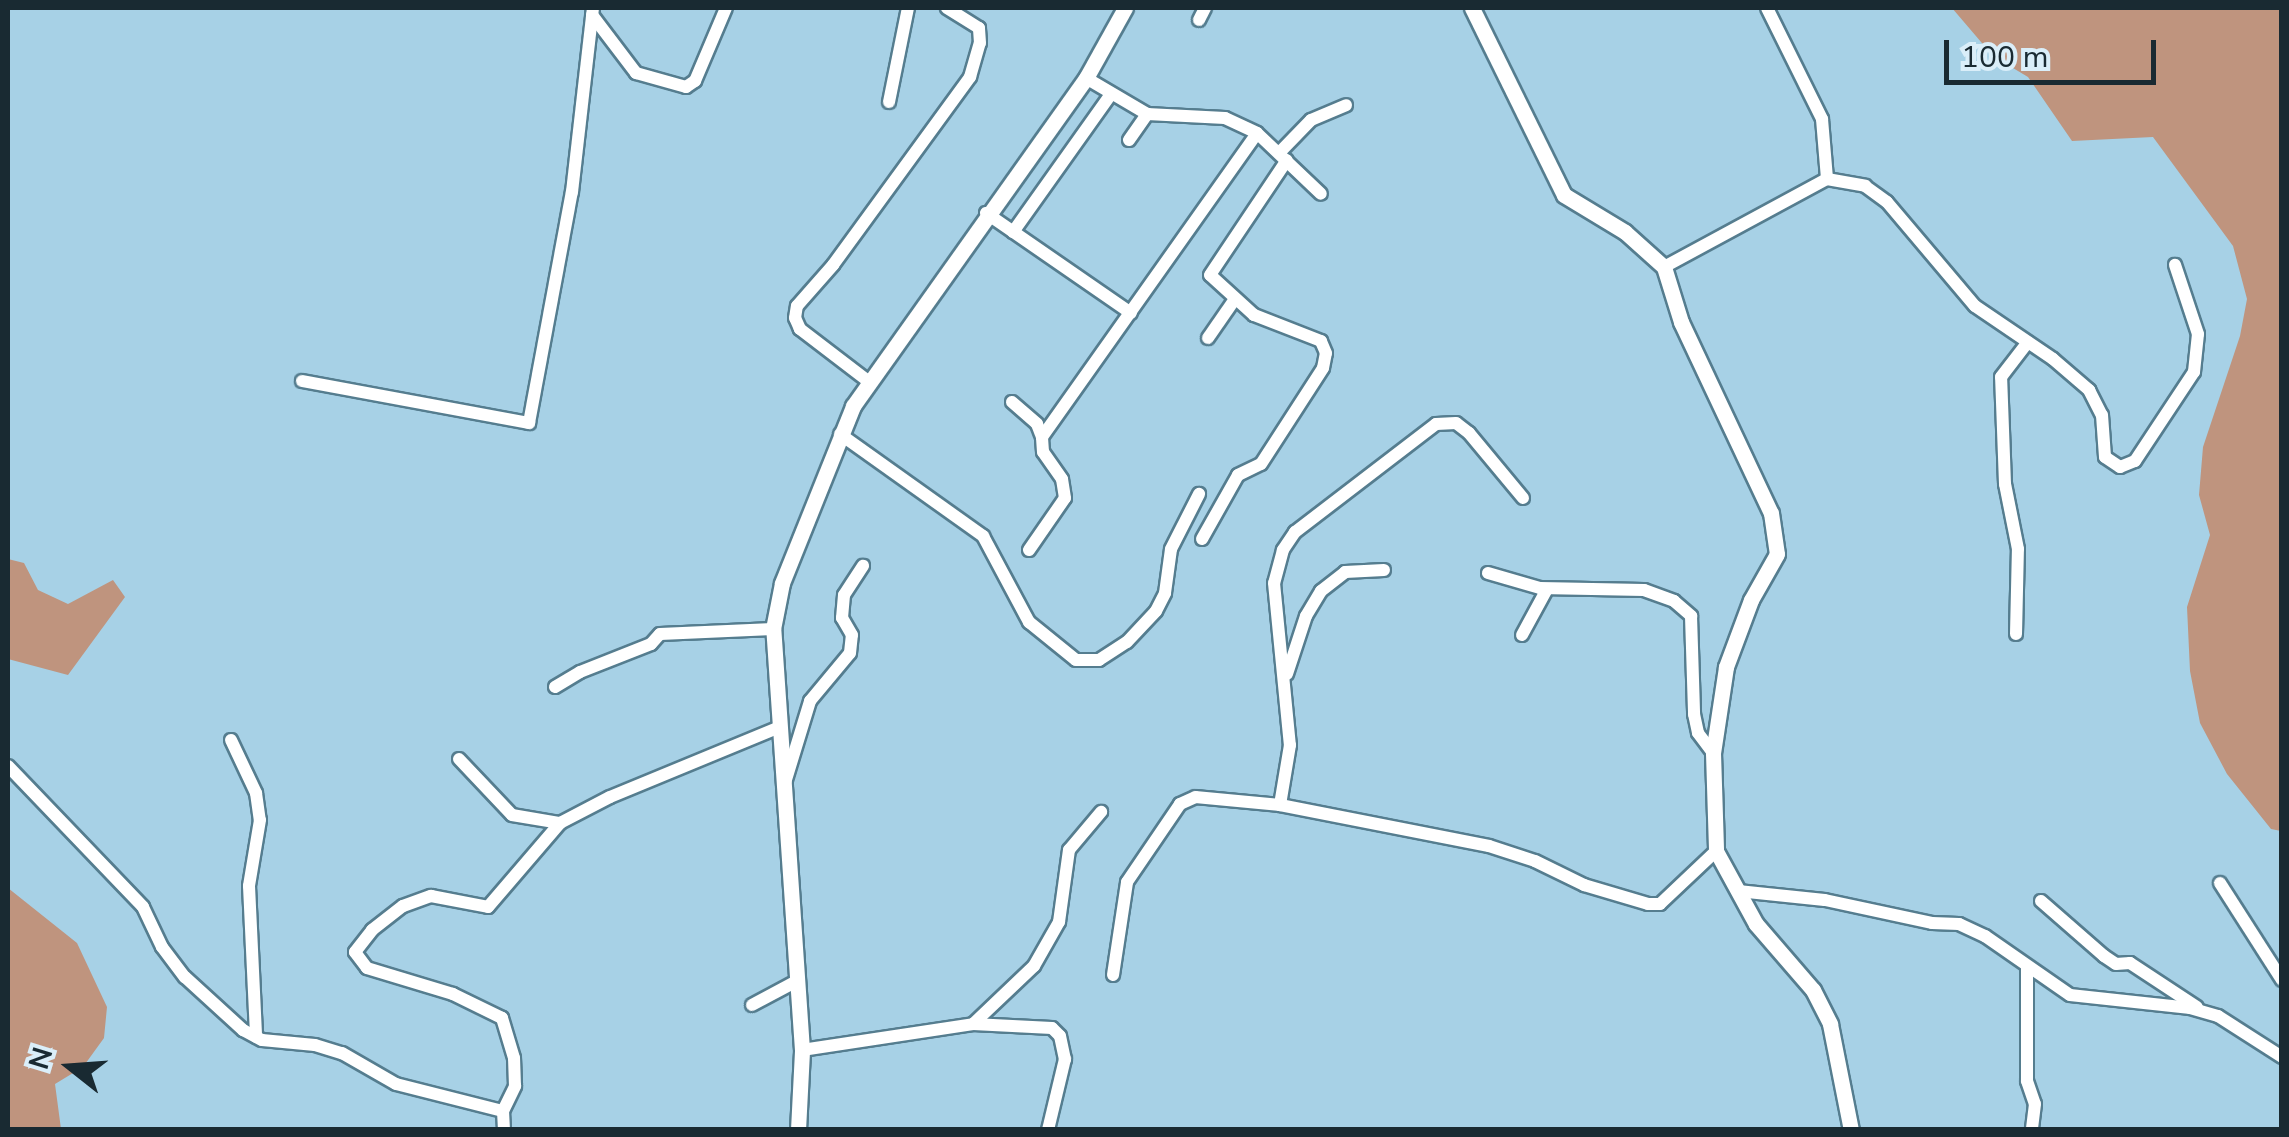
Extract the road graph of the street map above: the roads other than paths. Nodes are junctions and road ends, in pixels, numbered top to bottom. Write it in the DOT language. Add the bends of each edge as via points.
graph roads {
  1 [pos="726,8"];
  2 [pos="908,8"];
  3 [pos="947,8"];
  4 [pos="1125,8"];
  5 [pos="1472,8"];
  6 [pos="1767,8"];
  7 [pos="592,11"];
  8 [pos="1086,78"];
  9 [pos="1111,94"];
  10 [pos="889,102"];
  11 [pos="1346,104"];
  12 [pos="1147,114"];
  13 [pos="1256,134"];
  14 [pos="1129,140"];
  15 [pos="1283,156"];
  16 [pos="1827,179"];
  17 [pos="1321,194"];
  18 [pos="986,213"];
  19 [pos="1013,232"];
  20 [pos="2175,265"];
  21 [pos="1664,267"];
  22 [pos="1234,299"];
  23 [pos="1131,313"];
  24 [pos="1208,338"];
  25 [pos="2028,342"];
  26 [pos="302,381"];
  27 [pos="868,381"];
  28 [pos="1012,402"];
  29 [pos="840,434"];
  30 [pos="1042,437"];
  31 [pos="1199,494"];
  32 [pos="1523,498"];
  33 [pos="1202,539"];
  34 [pos="1029,550"];
  35 [pos="863,566"];
  36 [pos="1384,570"];
  37 [pos="1488,573"];
  38 [pos="1547,588"];
  39 [pos="773,629"];
  40 [pos="2016,634"];
  41 [pos="1522,635"];
  42 [pos="1285,681"];
  43 [pos="555,688"];
  44 [pos="777,728"];
  45 [pos="231,740"];
  46 [pos="1714,753"];
  47 [pos="459,759"];
  48 [pos="8,766"];
  49 [pos="782,790"];
  50 [pos="1280,805"];
  51 [pos="1102,812"];
  52 [pos="560,824"];
  53 [pos="1716,851"];
  54 [pos="2220,883"];
  55 [pos="1738,890"];
  56 [pos="2042,901"];
  57 [pos="2028,967"];
  58 [pos="1113,975"];
  59 [pos="2282,980"];
  60 [pos="796,981"];
  61 [pos="752,1004"];
  62 [pos="2204,1012"];
  63 [pos="973,1024"];
  64 [pos="256,1037"];
  65 [pos="802,1050"];
  66 [pos="2282,1057"];
  67 [pos="503,1111"];
  68 [pos="504,1130"];
  69 [pos="798,1130"];
  70 [pos="1048,1130"];
  71 [pos="1851,1130"];
  72 [pos="2032,1130"];
  1 -- 7 [label="street" via="695,81 686,87 636,72"];
  2 -- 10 [label="street"];
  3 -- 27 [label="street" via="979,28 970,77 794,318"];
  4 -- 8 [label="street"];
  5 -- 21 [label="street" via="1564,195 1625,232"];
  6 -- 16 [label="street" via="1822,119"];
  7 -- 26 [label="street" via="572,192 529,423"];
  8 -- 9 [label="street"];
  8 -- 18 [label="street"];
  9 -- 12 [label="street"];
  9 -- 19 [label="street"];
  11 -- 15 [label="street" via="1311,120"];
  12 -- 13 [label="street" via="1225,118"];
  12 -- 14 [label="street"];
  13 -- 15 [label="street"];
  13 -- 23 [label="street"];
  15 -- 17 [label="street"];
  15 -- 22 [label="street" via="1210,275"];
  16 -- 21 [label="street"];
  16 -- 25 [label="street" via="1877,192 1975,306"];
  18 -- 19 [label="street"];
  18 -- 27 [label="street"];
  19 -- 23 [label="street"];
  20 -- 25 [label="street" via="2198,334 2194,372 2129,466 2104,457 2102,415 2089,390"];
  21 -- 46 [label="street" via="1680,322 1777,536 1771,569 1751,600 1726,667"];
  22 -- 24 [label="street"];
  22 -- 33 [label="street" via="1254,315 1321,341 1324,368 1261,464 1238,475"];
  23 -- 30 [label="street"];
  25 -- 40 [label="street" via="2001,378 2005,484 2018,550"];
  27 -- 29 [label="street"];
  28 -- 30 [label="street"];
  29 -- 31 [label="street" via="983,536 1029,622 1076,660 1099,660 1156,612 1172,548"];
  29 -- 39 [label="street" via="782,583"];
  30 -- 34 [label="street" via="1065,498"];
  32 -- 42 [label="street" via="1469,434 1456,423 1436,424 1312,518 1283,550 1274,582"];
  35 -- 49 [label="street" via="844,595 850,652 810,701"];
  36 -- 42 [label="street" via="1345,572 1321,591"];
  37 -- 38 [label="street"];
  38 -- 41 [label="street"];
  38 -- 46 [label="street" via="1644,590 1691,616 1694,714 1698,734"];
  39 -- 43 [label="street" via="660,634"];
  39 -- 44 [label="street"];
  42 -- 50 [label="street" via="1290,745"];
  44 -- 49 [label="street"];
  44 -- 52 [label="street"];
  45 -- 64 [label="street" via="256,793 260,820 249,886"];
  46 -- 53 [label="street"];
  47 -- 52 [label="street" via="512,816"];
  48 -- 64 [label="street" via="143,907 185,977"];
  49 -- 60 [label="street"];
  50 -- 53 [label="street" via="1489,846 1648,904 1660,904"];
  50 -- 58 [label="street" via="1196,798 1180,804 1127,882"];
  51 -- 63 [label="street" via="1069,850 1058,922 1034,966"];
  52 -- 67 [label="street" via="488,907 431,896 402,906 355,952 367,968 453,994 502,1018 514,1058 514,1086"];
  53 -- 55 [label="street"];
  54 -- 59 [label="street"];
  55 -- 57 [label="street" via="1960,924"];
  55 -- 71 [label="street" via="1830,1024"];
  56 -- 62 [label="street" via="2104,956 2130,964"];
  57 -- 62 [label="street" via="2080,998"];
  57 -- 72 [label="street"];
  60 -- 61 [label="street"];
  60 -- 65 [label="street"];
  62 -- 66 [label="street"];
  63 -- 65 [label="street"];
  63 -- 70 [label="street" via="1041,1024 1060,1036 1065,1059"];
  64 -- 67 [label="street" via="342,1054 396,1084"];
  65 -- 69 [label="street"];
  67 -- 68 [label="street"];
}
